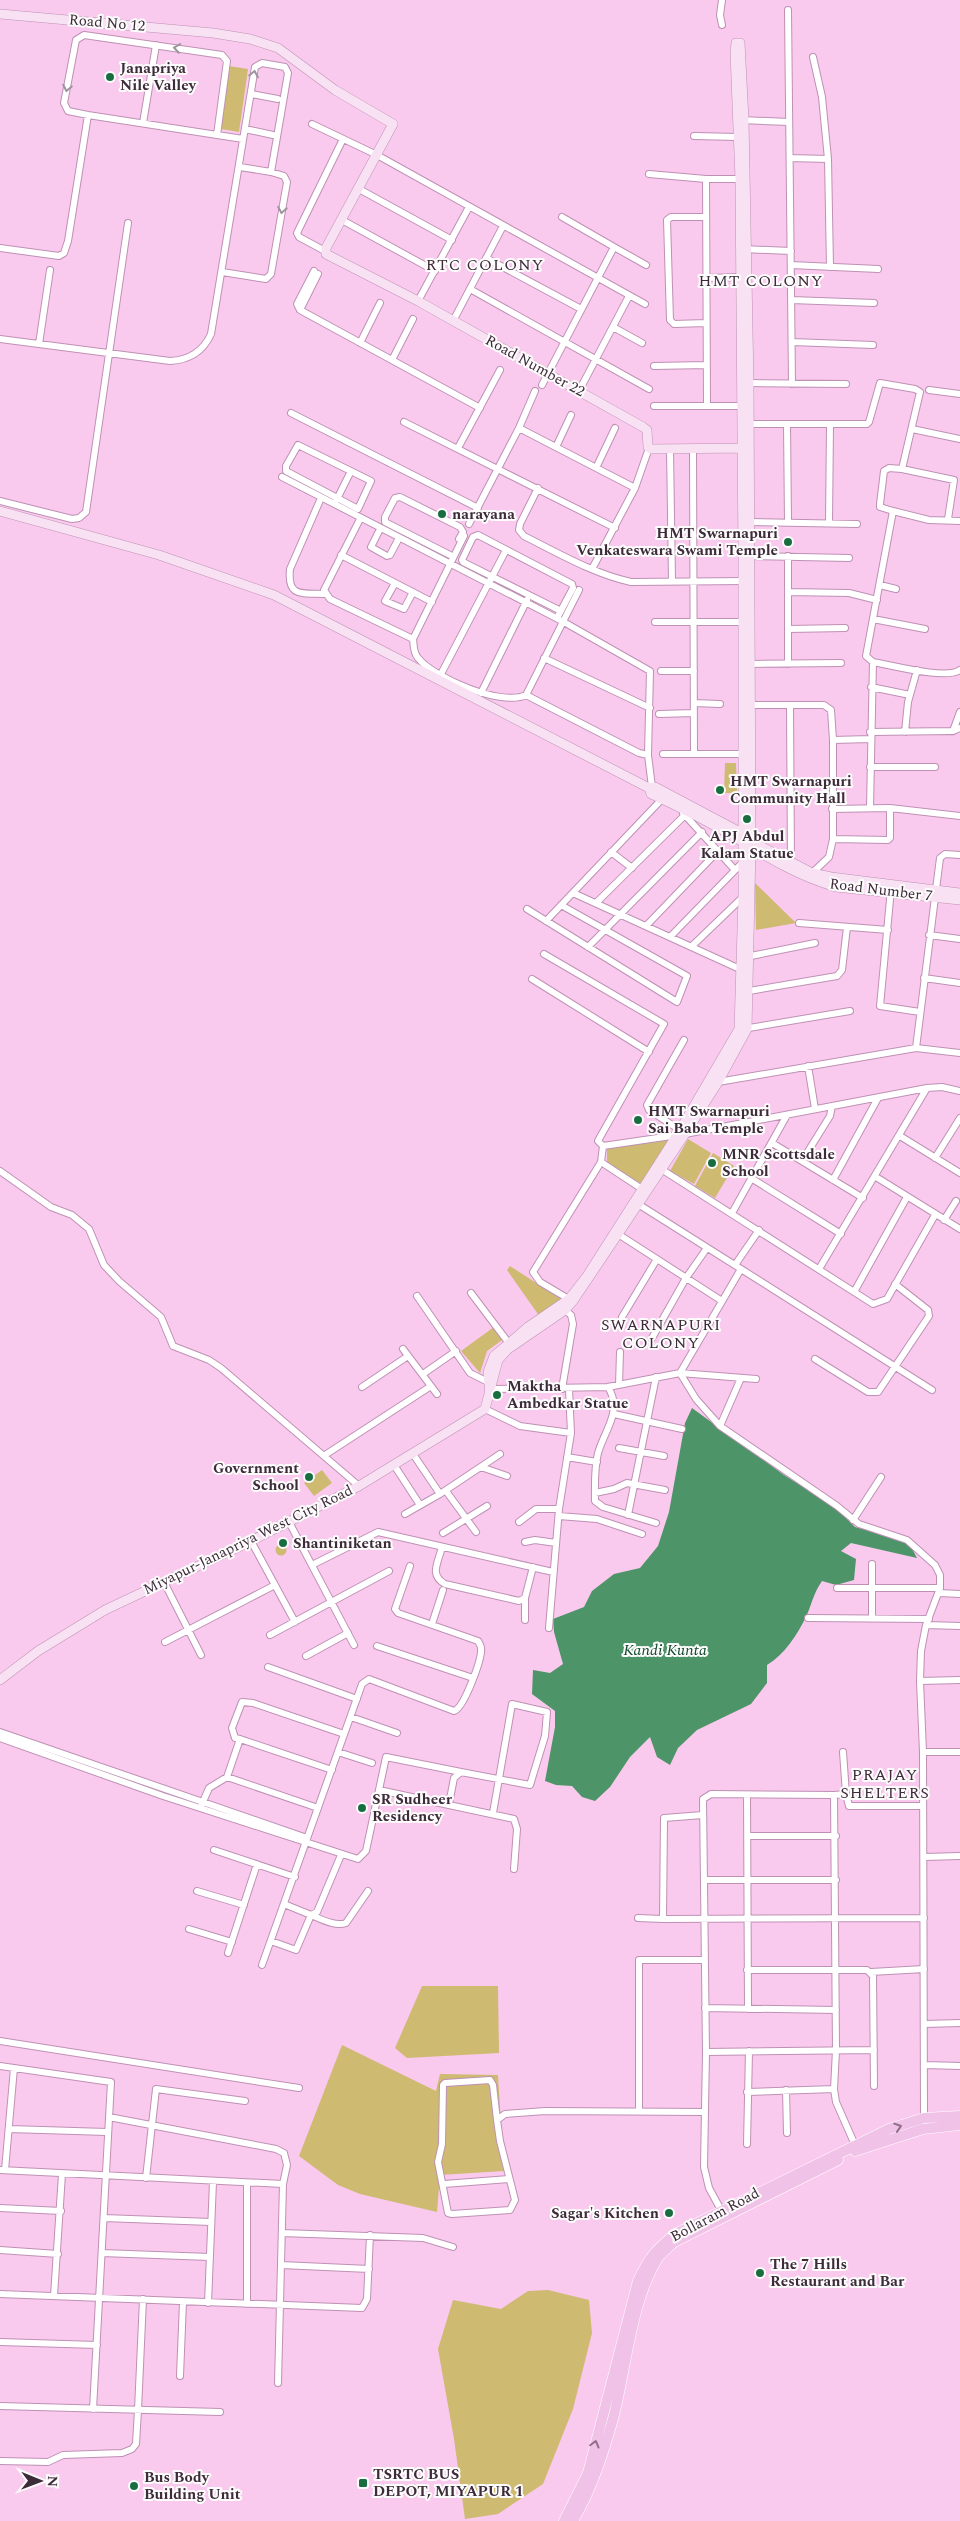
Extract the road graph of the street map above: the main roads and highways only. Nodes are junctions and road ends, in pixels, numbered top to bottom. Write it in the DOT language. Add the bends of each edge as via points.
graph roads {
  1 [pos="960,2116"];
  2 [pos="960,2126"];
  3 [pos="792,2179"];
  4 [pos="564,2521"];
  5 [pos="573,2521"];
  3 -- 1 [label="main road, Bollaram Road, one-way" via="889,2129 924,2118"];
  2 -- 3 [label="main road, Bollaram Road" via="923,2129 857,2150"];
  4 -- 3 [label="main road, Bollaram Road, one-way" via="588,2472 638,2281 649,2257 674,2234"];
  3 -- 5 [label="main road, Bollaram Road" via="674,2242 659,2256 645,2283 601,2458"];
}
